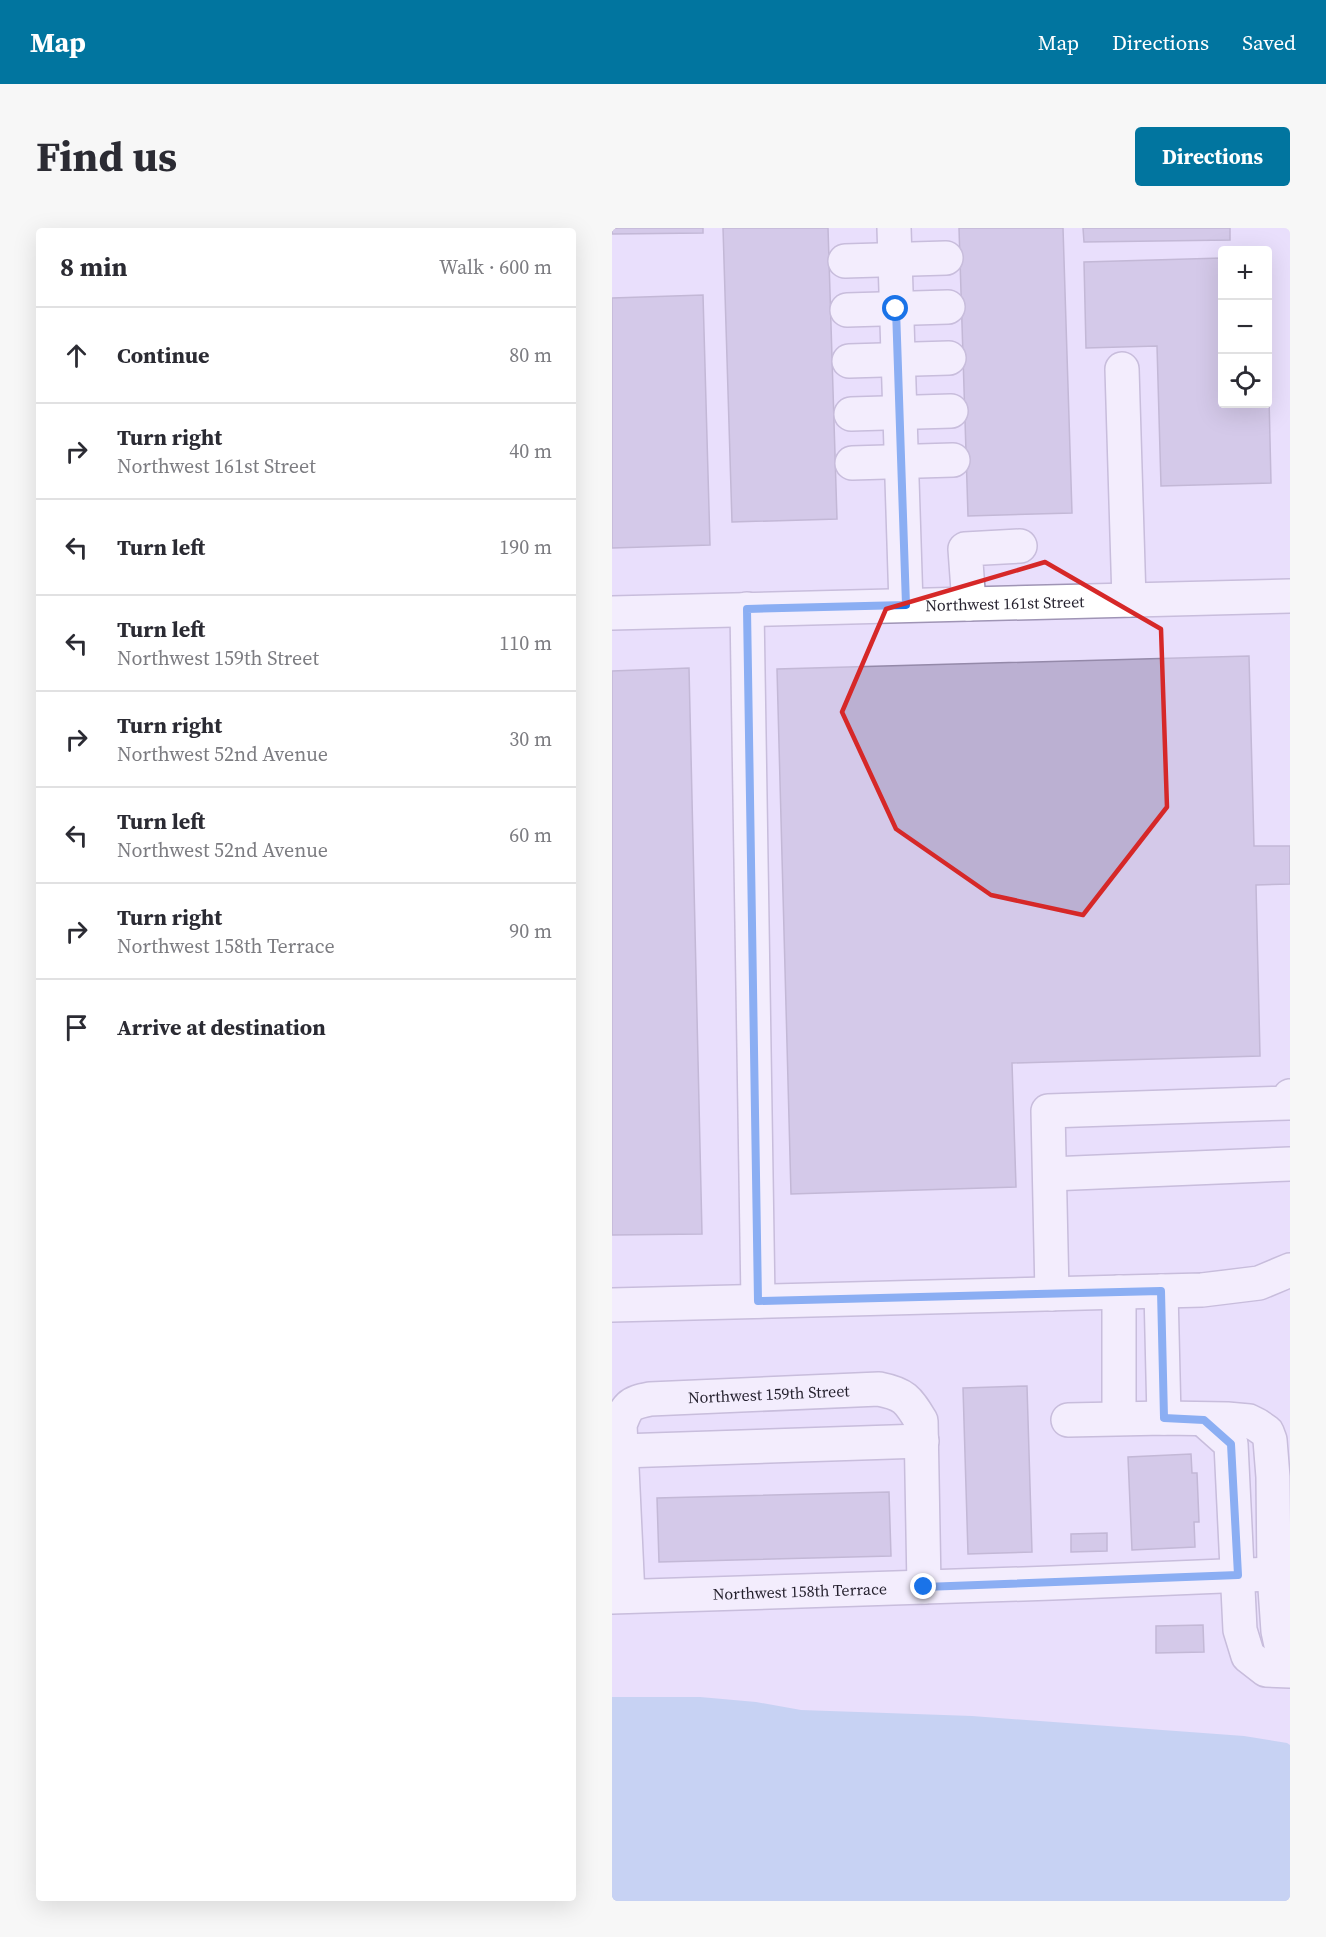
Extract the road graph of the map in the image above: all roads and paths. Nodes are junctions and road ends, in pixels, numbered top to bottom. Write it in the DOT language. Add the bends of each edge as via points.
graph roads {
  1 [pos="894,244"];
  2 [pos="946,258"];
  3 [pos="846,261"];
  4 [pos="948,307"];
  5 [pos="896,309"];
  6 [pos="847,310"];
  7 [pos="949,358"];
  8 [pos="898,360"];
  9 [pos="849,361"];
  10 [pos="1122,369"];
  11 [pos="951,411"];
  12 [pos="900,413"];
  13 [pos="851,414"];
  14 [pos="952,460"];
  15 [pos="902,462"];
  16 [pos="852,463"];
  17 [pos="1020,546"];
  18 [pos="1290,596"];
  19 [pos="1129,600"];
  20 [pos="969,604"];
  21 [pos="906,605"];
  22 [pos="747,609"];
  23 [pos="612,613"];
  24 [pos="1290,1096"];
  25 [pos="1290,1164"];
  26 [pos="1050,1174"];
  27 [pos="1290,1270"];
  28 [pos="1161,1291"];
  29 [pos="1119,1292"];
  30 [pos="1052,1294"];
  31 [pos="758,1301"];
  32 [pos="612,1305"];
  33 [pos="1119,1418"];
  34 [pos="1164,1418"];
  35 [pos="1068,1420"];
  36 [pos="1204,1420"];
  37 [pos="921,1441"];
  38 [pos="621,1451"];
  39 [pos="1274,1574"];
  40 [pos="1238,1575"];
  41 [pos="924,1587"];
  42 [pos="620,1597"];
  43 [pos="1290,1655"];
  44 [pos="1290,1671"];
  1 -- 2 [label="street"];
  1 -- 3 [label="street"];
  1 -- 5 [label="street"];
  4 -- 5 [label="street"];
  5 -- 6 [label="street"];
  5 -- 8 [label="street"];
  7 -- 8 [label="street"];
  8 -- 9 [label="street"];
  8 -- 12 [label="street"];
  10 -- 19 [label="street"];
  11 -- 12 [label="street"];
  12 -- 13 [label="street"];
  12 -- 15 [label="street"];
  14 -- 15 [label="street"];
  15 -- 16 [label="street"];
  15 -- 21 [label="street"];
  17 -- 20 [label="street" via="965,549"];
  18 -- 19 [label="street, Northwest 161st Street"];
  19 -- 20 [label="street, Northwest 161st Street"];
  20 -- 21 [label="street, Northwest 161st Street"];
  21 -- 22 [label="street, Northwest 161st Street"];
  22 -- 23 [label="street, Northwest 161st Street"];
  22 -- 31 [label="street"];
  24 -- 26 [label="street" via="1288,1102 1048,1111"];
  25 -- 26 [label="street"];
  26 -- 30 [label="street"];
  27 -- 28 [label="street" via="1258,1283"];
  28 -- 29 [label="street"];
  28 -- 34 [label="street"];
  29 -- 30 [label="street"];
  29 -- 33 [label="street"];
  30 -- 31 [label="street"];
  31 -- 32 [label="street"];
  33 -- 34 [label="street"];
  33 -- 35 [label="street"];
  34 -- 36 [label="street"];
  36 -- 39 [label="street" via="1249,1421 1267,1432 1273,1477"];
  36 -- 40 [label="street" via="1231,1444"];
  37 -- 38 [label="street"];
  37 -- 38 [label="street, Northwest 159th Street" via="921,1421 912,1406 898,1393 879,1389 635,1402 626,1409 620,1425"];
  37 -- 41 [label="street, Northwest 159th Street"];
  38 -- 42 [label="street, Northwest 159th Street"];
  39 -- 40 [label="street, Northwest 158th Terrace"];
  39 -- 43 [label="street" via="1278,1631 1281,1645"];
  40 -- 41 [label="street, Northwest 158th Terrace"];
  40 -- 44 [label="street" via="1240,1630 1248,1656 1266,1670"];
  41 -- 42 [label="street, Northwest 158th Terrace"];
}
